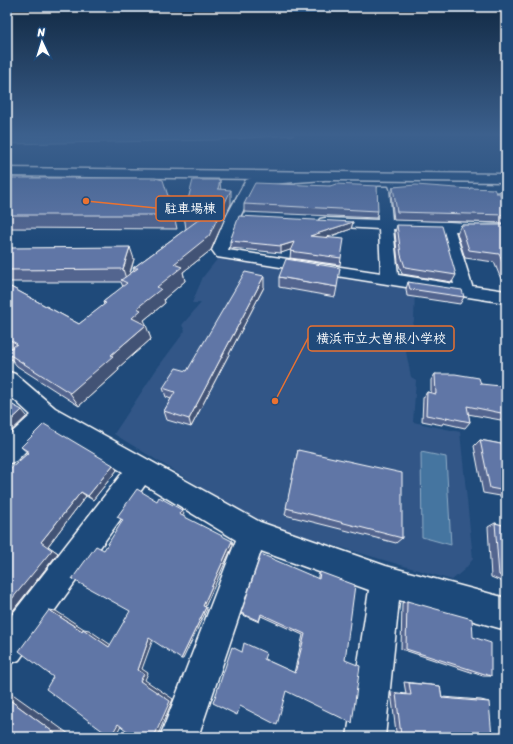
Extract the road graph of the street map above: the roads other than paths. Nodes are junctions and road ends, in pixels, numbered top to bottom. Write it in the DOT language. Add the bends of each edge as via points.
graph roads {
  1 [pos="7,172"];
  2 [pos="326,175"];
  3 [pos="506,178"];
  4 [pos="383,190"];
  5 [pos="506,196"];
  6 [pos="506,205"];
  7 [pos="309,221"];
  8 [pos="384,225"];
  9 [pos="446,227"];
  10 [pos="506,228"];
  11 [pos="390,278"];
  12 [pos="465,291"];
  13 [pos="506,297"];
  14 [pos="7,380"];
  15 [pos="47,415"];
  16 [pos="7,453"];
  17 [pos="141,470"];
  18 [pos="253,534"];
  19 [pos="386,581"];
  20 [pos="506,614"];
  21 [pos="7,648"];
  22 [pos="179,737"];
  23 [pos="366,737"];
  1 -- 2 [label="main road"];
  2 -- 3 [label="main road"];
  2 -- 11 [label="street" via="252,182 247,186 240,217 220,246 220,250 223,254"];
  4 -- 8 [label="street"];
  5 -- 6 [label="street" via="501,196"];
  7 -- 8 [label="street"];
  8 -- 9 [label="street"];
  8 -- 11 [label="street"];
  9 -- 10 [label="street"];
  9 -- 12 [label="street"];
  11 -- 12 [label="street"];
  12 -- 13 [label="street"];
  14 -- 15 [label="street"];
  15 -- 16 [label="street"];
  15 -- 17 [label="street"];
  17 -- 18 [label="street"];
  17 -- 21 [label="street"];
  18 -- 19 [label="street"];
  18 -- 22 [label="street"];
  19 -- 20 [label="street"];
  19 -- 23 [label="street"];
}
